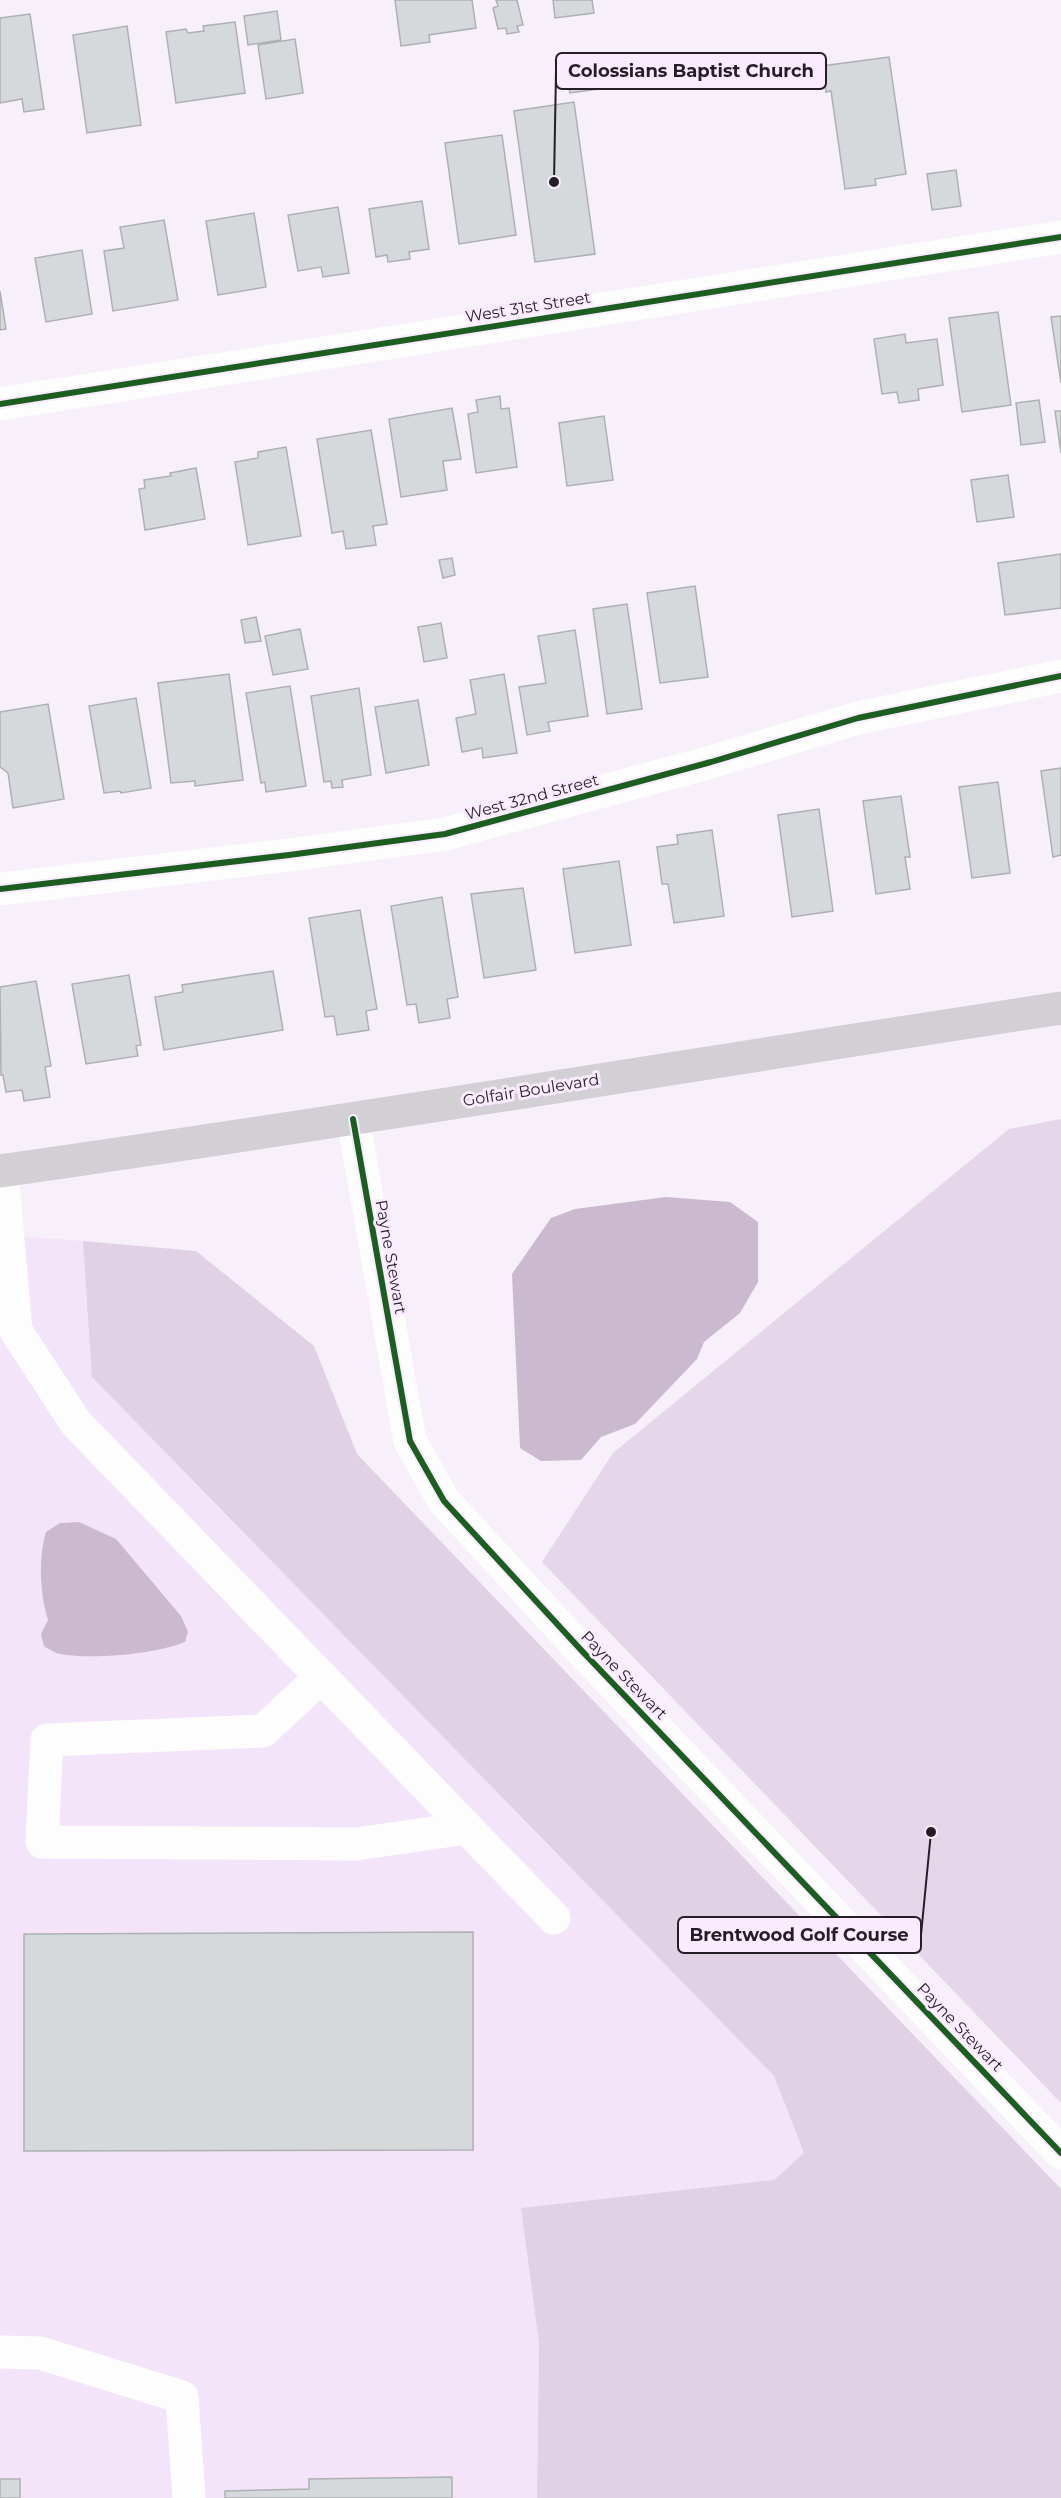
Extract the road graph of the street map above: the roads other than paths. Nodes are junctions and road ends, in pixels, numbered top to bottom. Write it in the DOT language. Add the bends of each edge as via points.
graph roads {
  1 [pos="1061,237"];
  2 [pos="0,404"];
  3 [pos="1061,676"];
  4 [pos="0,889"];
  5 [pos="1061,1008"];
  6 [pos="353,1119"];
  7 [pos="1,1171"];
  8 [pos="321,1677"];
  9 [pos="467,1828"];
  10 [pos="554,1918"];
  11 [pos="1061,2153"];
  12 [pos="0,2352"];
  13 [pos="189,2498"];
  1 -- 2 [label="street, West 31st Street"];
  3 -- 4 [label="street, West 32nd Street" via="858,718 445,834"];
  5 -- 6 [label="main road, Golfair Boulevard"];
  6 -- 7 [label="main road, Golfair Boulevard"];
  6 -- 11 [label="street, Payne Stewart" via="410,1441 444,1501"];
  7 -- 8 [label="street" via="16,1331 76,1423"];
  8 -- 9 [label="street"];
  8 -- 9 [label="street" via="262,1731 47,1740 42,1842 356,1844"];
  9 -- 10 [label="street"];
  12 -- 13 [label="street" via="40,2353 182,2397"];
}
